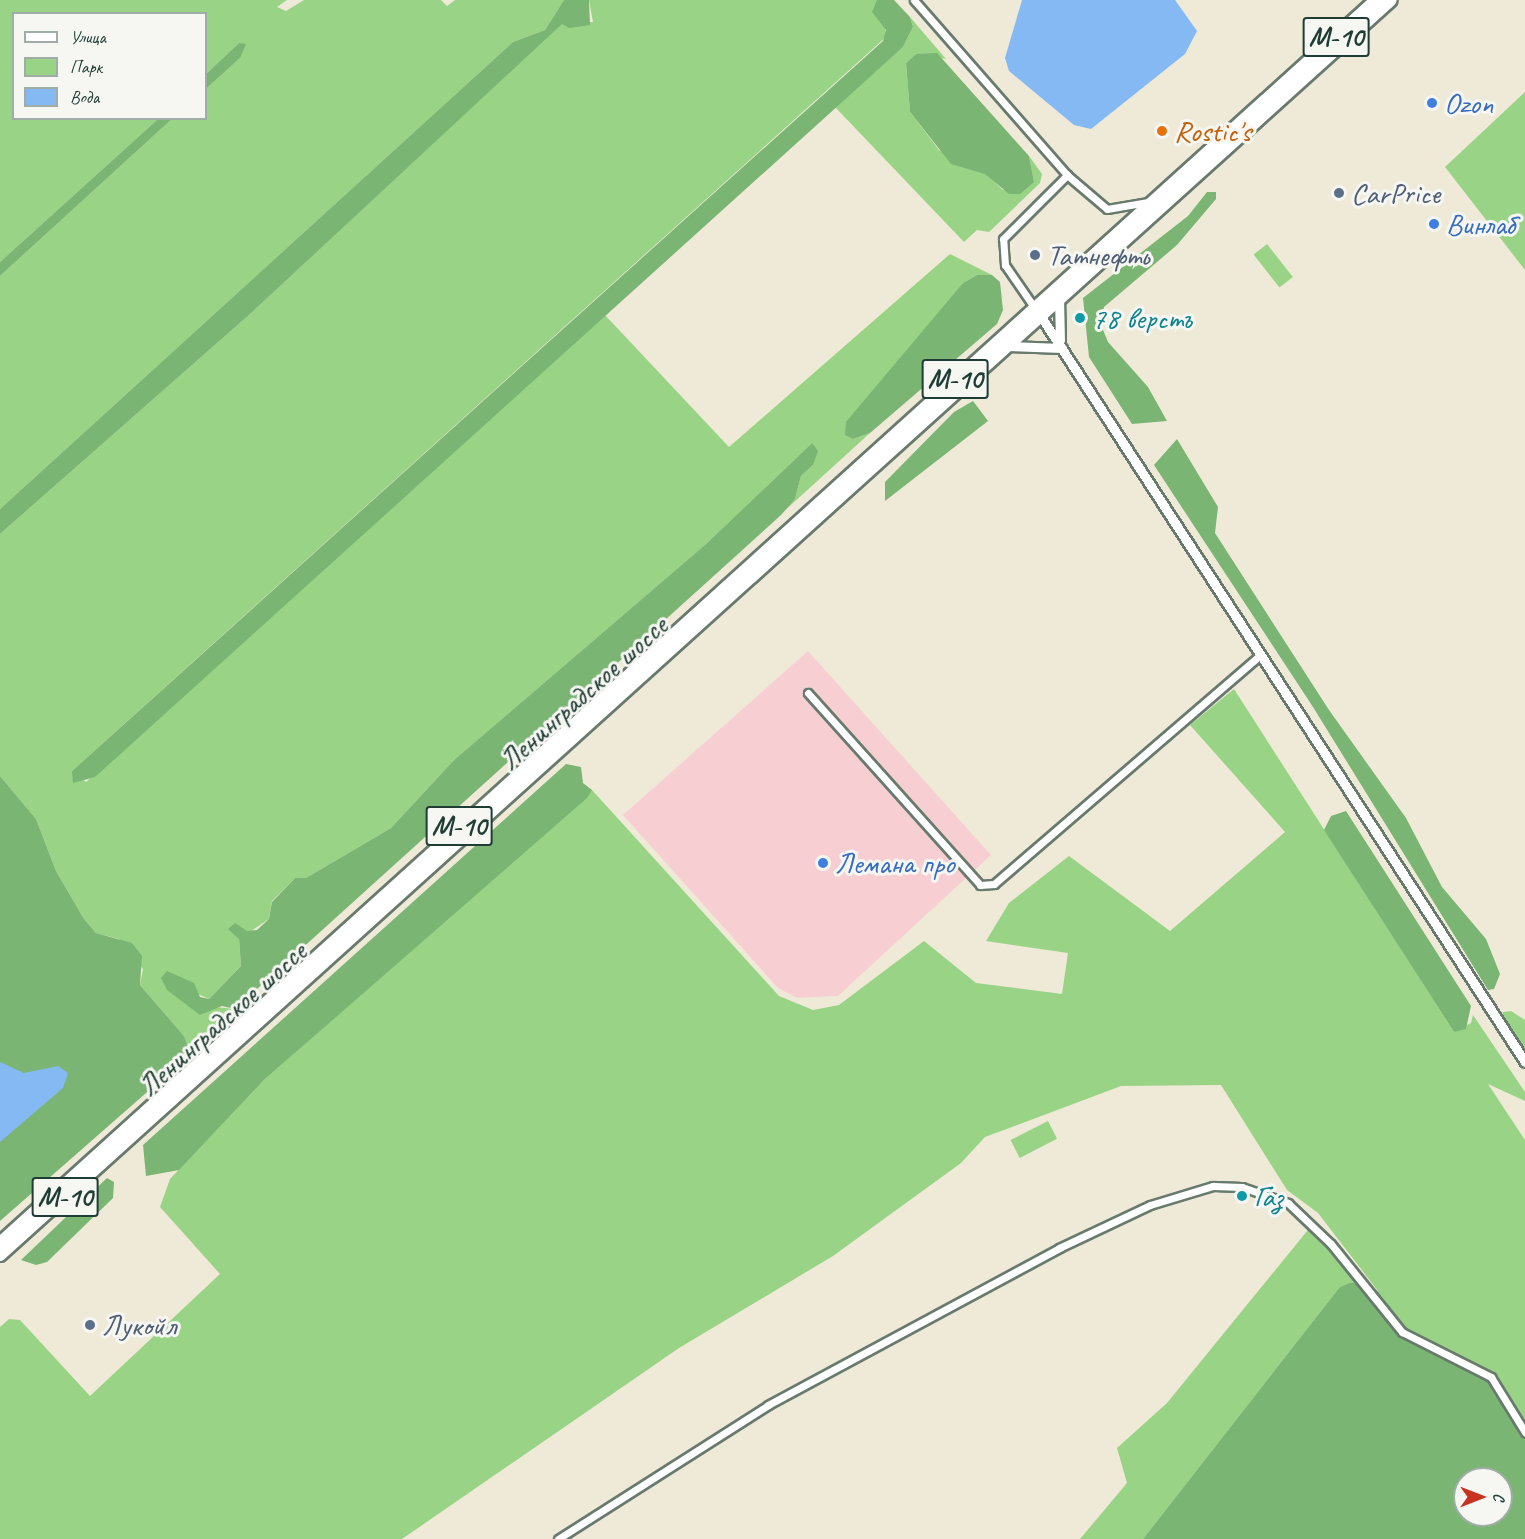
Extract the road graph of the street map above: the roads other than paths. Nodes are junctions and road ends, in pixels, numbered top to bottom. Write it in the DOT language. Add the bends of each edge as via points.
graph roads {
  1 [pos="914,0"];
  2 [pos="1376,0"];
  3 [pos="1391,0"];
  4 [pos="1067,175"];
  5 [pos="1154,201"];
  6 [pos="1059,297"];
  7 [pos="1037,311"];
  8 [pos="1007,346"];
  9 [pos="1062,348"];
  10 [pos="1259,656"];
  11 [pos="808,693"];
  12 [pos="1525,1062"];
  13 [pos="0,1243"];
  14 [pos="0,1255"];
  15 [pos="1525,1432"];
  16 [pos="558,1539"];
  1 -- 4 [label="street"];
  2 -- 5 [label="highway, М-10"];
  3 -- 6 [label="highway, М-10"];
  4 -- 5 [label="street" via="1107,209"];
  4 -- 7 [label="street" via="1003,239 1005,265"];
  5 -- 7 [label="highway, М-10"];
  6 -- 7 [label="highway, М-10"];
  6 -- 9 [label="street" via="1056,325"];
  7 -- 8 [label="highway, Ленинградское шоссе / М-10"];
  7 -- 9 [label="street"];
  7 -- 13 [label="highway, Ленинградское шоссе / М-10"];
  8 -- 9 [label="street"];
  8 -- 14 [label="highway, Ленинградское шоссе / М-10"];
  9 -- 10 [label="street"];
  10 -- 11 [label="street" via="994,884 980,885"];
  10 -- 12 [label="street"];
  15 -- 16 [label="street" via="1491,1377 1402,1332 1331,1244 1288,1203 1242,1186 1213,1186 1149,1205 1059,1248 768,1405"];
}
